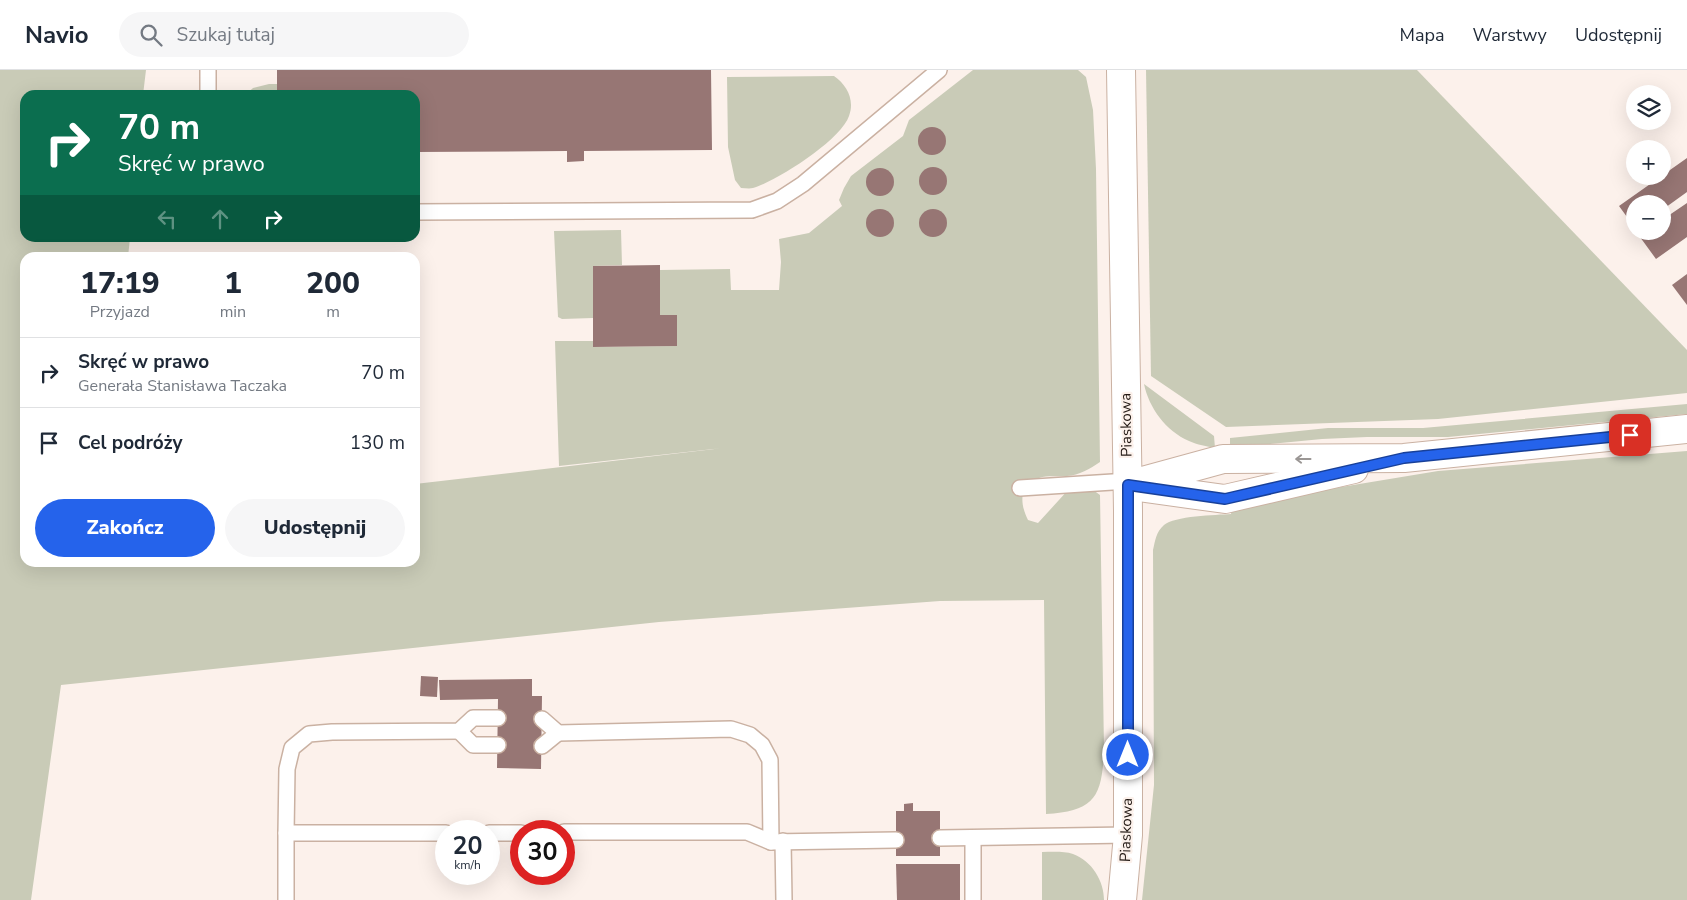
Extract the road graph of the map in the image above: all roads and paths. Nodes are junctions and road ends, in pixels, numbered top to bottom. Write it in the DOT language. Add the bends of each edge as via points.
graph roads {
  1 [pos="208,70"];
  2 [pos="940,70"];
  3 [pos="1121,70"];
  4 [pos="208,90"];
  5 [pos="420,212"];
  6 [pos="1687,429"];
  7 [pos="1404,458"];
  8 [pos="1128,483"];
  9 [pos="1020,488"];
  10 [pos="498,718"];
  11 [pos="542,718"];
  12 [pos="459,731"];
  13 [pos="558,732"];
  14 [pos="498,745"];
  15 [pos="542,746"];
  16 [pos="575,832"];
  17 [pos="286,833"];
  18 [pos="435,833"];
  19 [pos="1128,834"];
  20 [pos="940,838"];
  21 [pos="973,838"];
  22 [pos="896,840"];
  23 [pos="777,842"];
  24 [pos="286,900"];
  25 [pos="784,900"];
  26 [pos="973,900"];
  27 [pos="1122,900"];
  1 -- 4 [label="lane"];
  2 -- 5 [label="lane" via="803,184 777,201 752,210"];
  3 -- 8 [label="street, Piaskowa"];
  6 -- 7 [label="street"];
  7 -- 8 [label="street, one-way" via="1223,459"];
  7 -- 8 [label="street" via="1225,499"];
  8 -- 9 [label="lane"];
  8 -- 19 [label="street, Piaskowa"];
  10 -- 12 [label="lane" via="473,718"];
  11 -- 13 [label="lane"];
  12 -- 14 [label="lane" via="473,745"];
  12 -- 17 [label="lane" via="308,734 292,748 287,768"];
  13 -- 15 [label="lane"];
  13 -- 23 [label="lane" via="731,729 750,735 762,745 770,760"];
  16 -- 23 [label="lane" via="746,832"];
  17 -- 18 [label="lane"];
  17 -- 24 [label="lane"];
  19 -- 21 [label="lane"];
  19 -- 27 [label="street, Piaskowa"];
  20 -- 21 [label="lane"];
  21 -- 26 [label="lane"];
  22 -- 23 [label="lane"];
  23 -- 25 [label="lane"];
}
